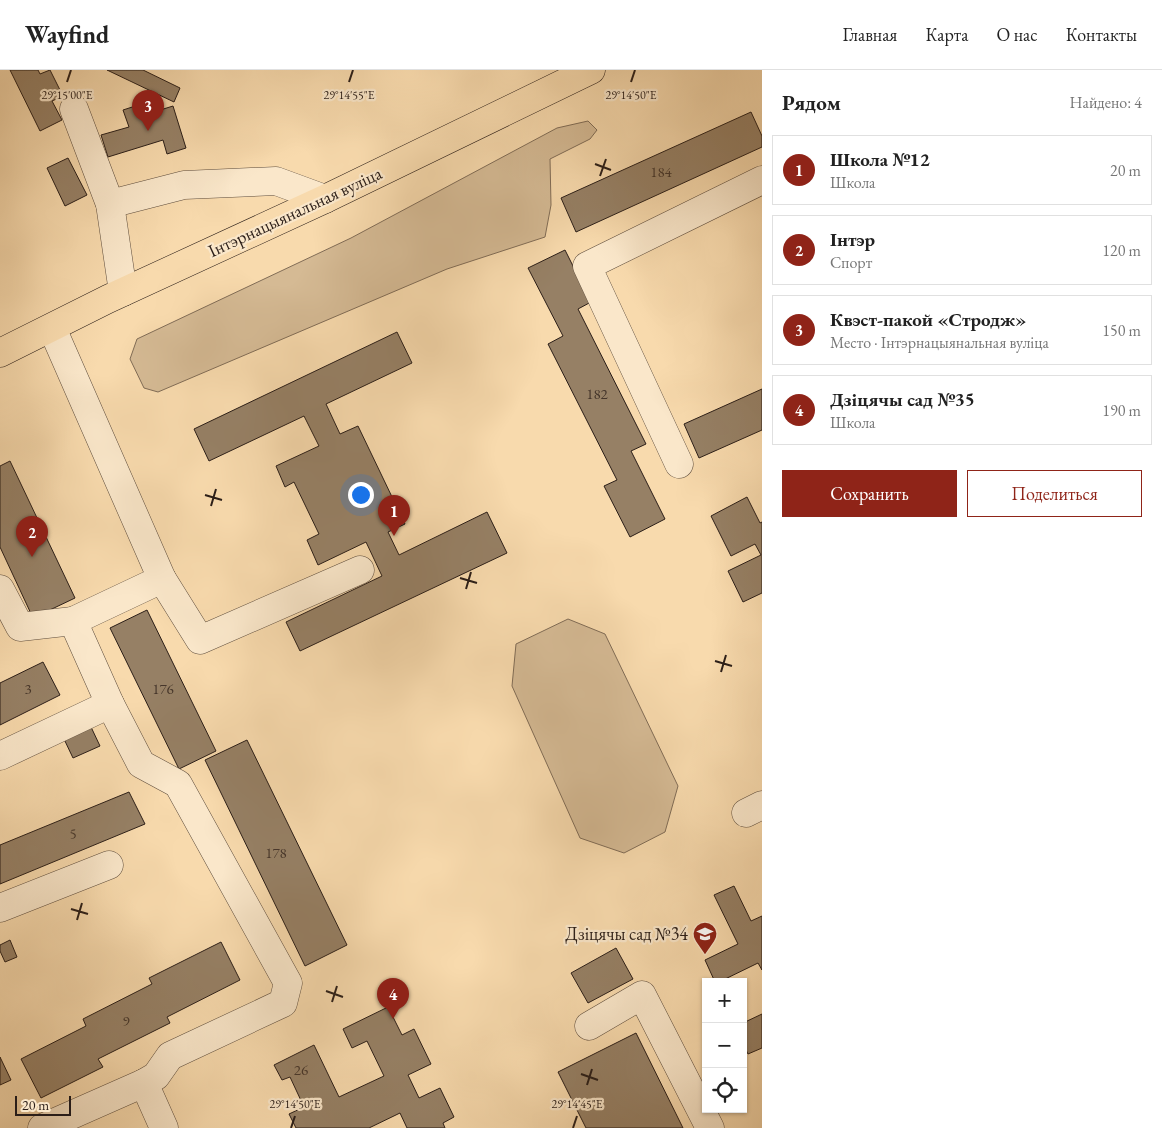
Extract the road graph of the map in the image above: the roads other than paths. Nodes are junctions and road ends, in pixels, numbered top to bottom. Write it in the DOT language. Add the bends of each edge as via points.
graph roads {
  1 [pos="591,70"];
  2 [pos="74,109"];
  3 [pos="762,180"];
  4 [pos="325,198"];
  5 [pos="110,204"];
  6 [pos="123,292"];
  7 [pos="52,328"];
  8 [pos="0,353"];
  9 [pos="678,464"];
  10 [pos="360,570"];
  11 [pos="162,579"];
  12 [pos="0,589"];
  13 [pos="73,621"];
  14 [pos="110,704"];
  15 [pos="0,756"];
  16 [pos="109,865"];
  17 [pos="0,908"];
  18 [pos="589,1026"];
  19 [pos="144,1083"];
  20 [pos="42,1128"];
  21 [pos="164,1128"];
  22 [pos="710,1128"];
  1 -- 4 [label="main road, Інтэрнацыянальная вуліца"];
  2 -- 5 [label="lane"];
  3 -- 9 [label="lane" via="587,266"];
  4 -- 5 [label="lane" via="276,181 184,185"];
  4 -- 6 [label="main road, Інтэрнацыянальная вуліца"];
  5 -- 6 [label="lane"];
  6 -- 7 [label="main road, Інтэрнацыянальная вуліца"];
  7 -- 8 [label="main road, Інтэрнацыянальная вуліца"];
  7 -- 11 [label="lane"];
  10 -- 11 [label="lane" via="200,640"];
  11 -- 13 [label="lane"];
  12 -- 13 [label="lane" via="20,628"];
  13 -- 14 [label="lane"];
  14 -- 15 [label="lane"];
  14 -- 19 [label="lane" via="141,764 178,784 288,983 284,1003 170,1056 156,1076"];
  16 -- 17 [label="lane"];
  18 -- 22 [label="lane" via="642,995"];
  19 -- 20 [label="lane"];
  19 -- 21 [label="lane"];
}
